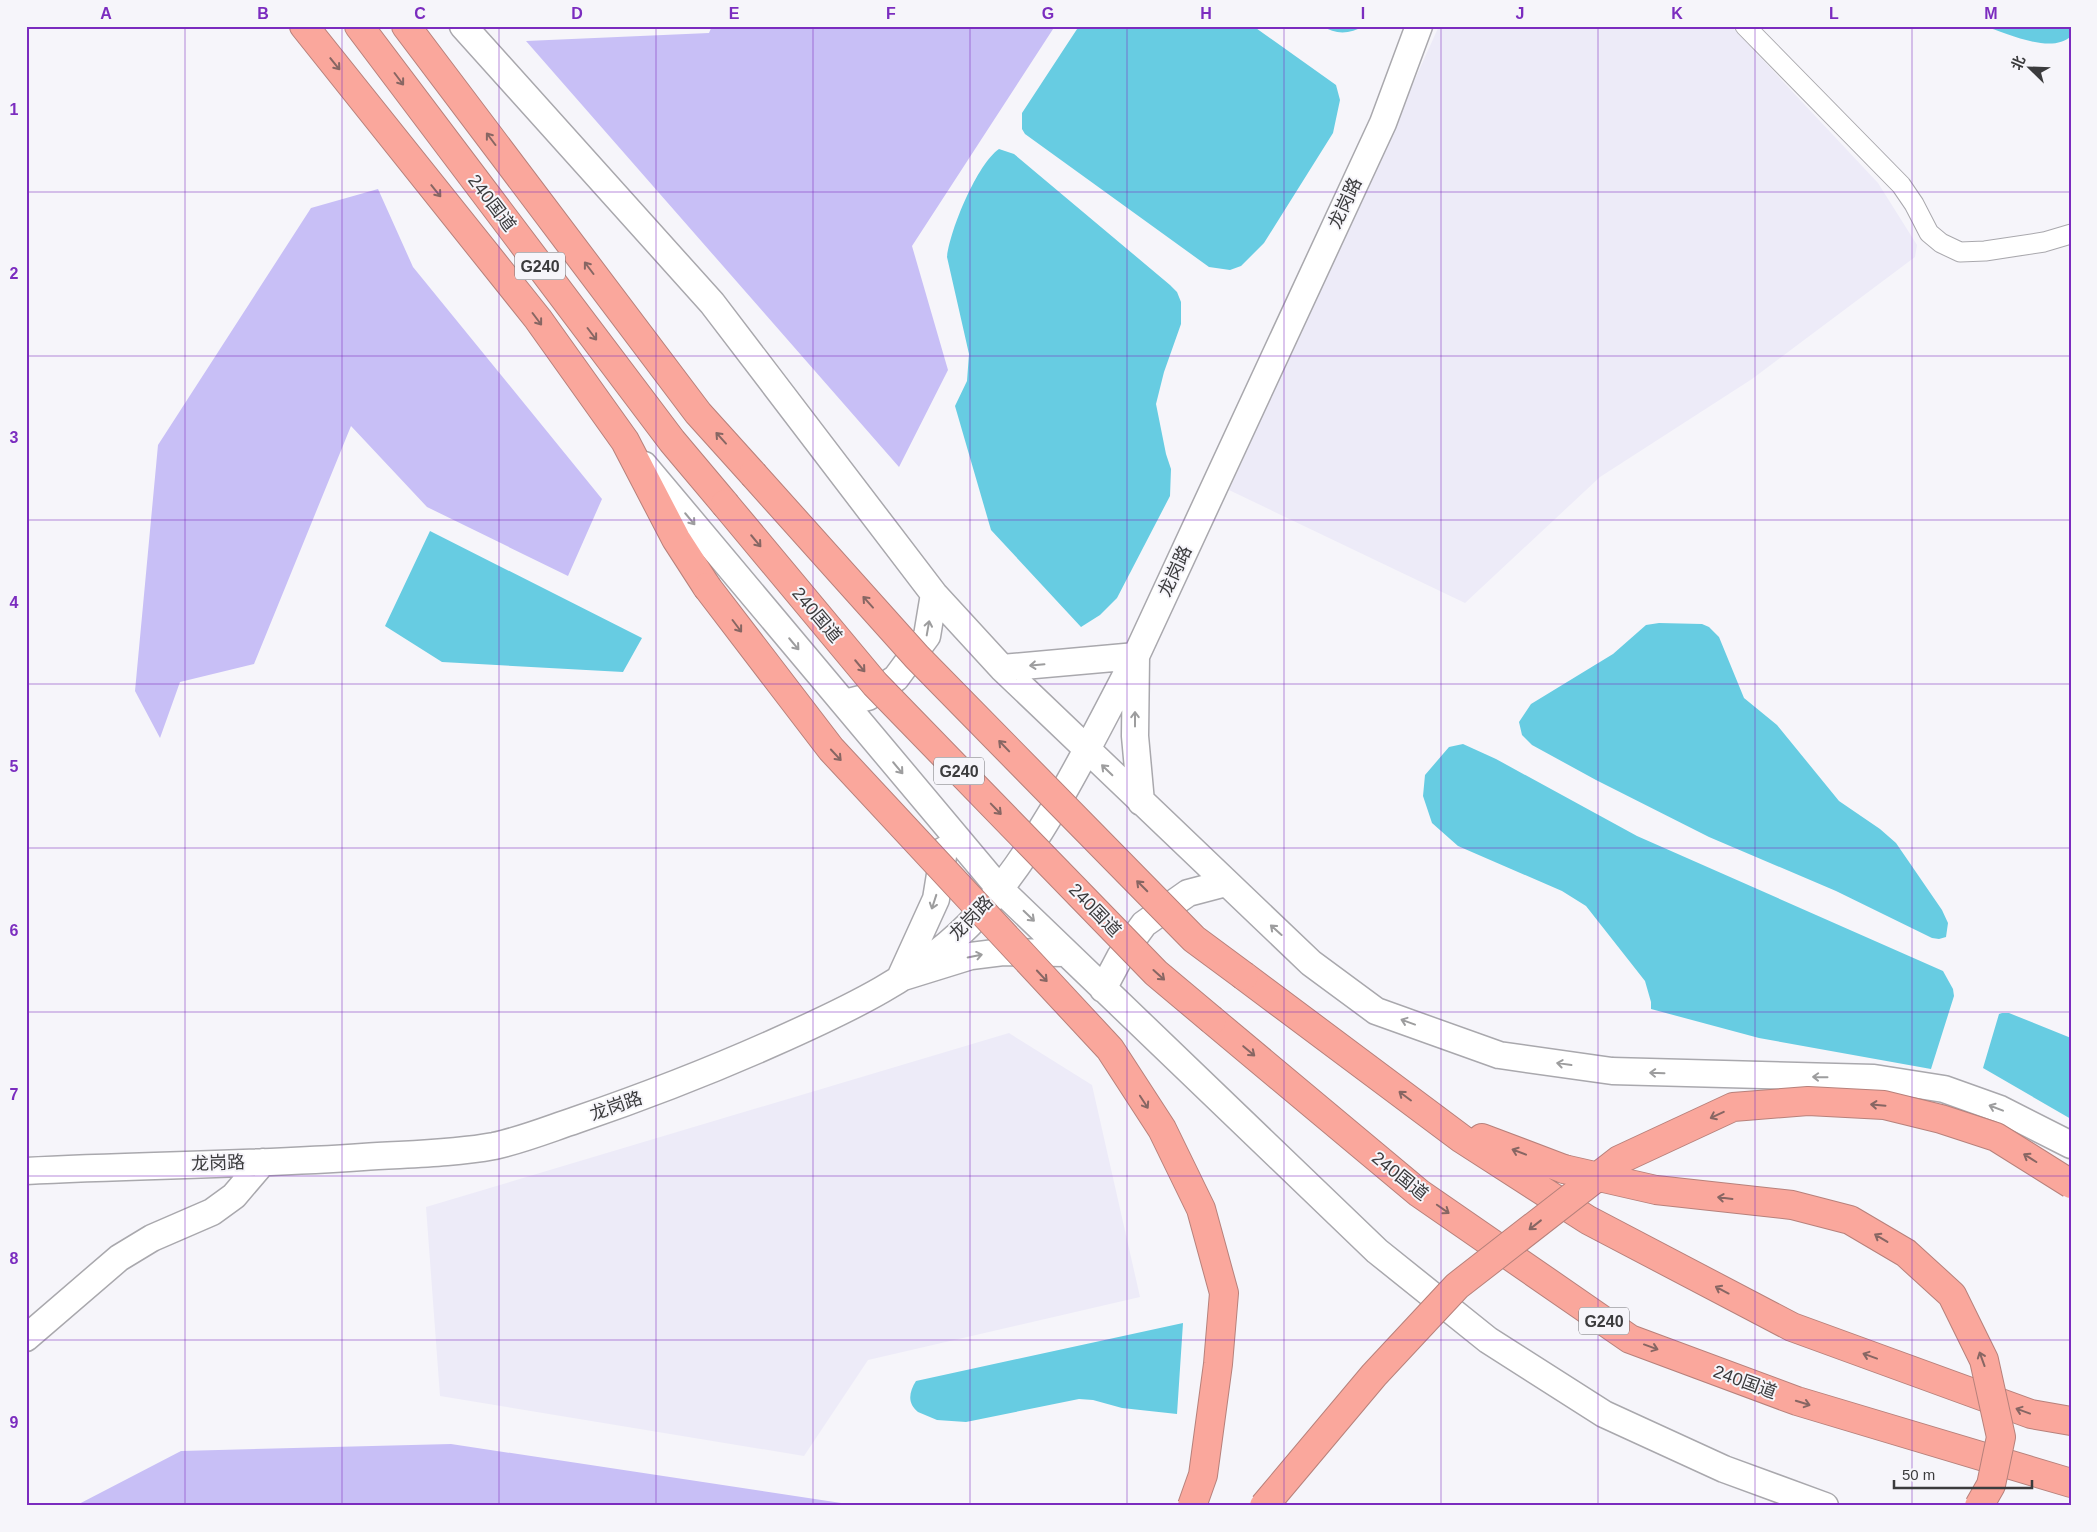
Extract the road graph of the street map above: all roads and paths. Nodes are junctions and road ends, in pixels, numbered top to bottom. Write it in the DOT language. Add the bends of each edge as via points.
graph roads {
  1 [pos="304,26"];
  2 [pos="359,26"];
  3 [pos="406,26"];
  4 [pos="463,26"];
  5 [pos="1419,26"];
  6 [pos="1745,26"];
  7 [pos="2071,234"];
  8 [pos="625,441"];
  9 [pos="934,594"];
  10 [pos="1136,656"];
  11 [pos="1002,668"];
  12 [pos="844,704"];
  13 [pos="1086,749"];
  14 [pos="1141,802"];
  15 [pos="941,819"];
  16 [pos="1226,883"];
  17 [pos="999,888"];
  18 [pos="1066,953"];
  19 [pos="900,978"];
  20 [pos="1103,989"];
  21 [pos="1439,1122"];
  22 [pos="2071,1145"];
  23 [pos="263,1162"];
  24 [pos="26,1171"];
  25 [pos="2071,1184"];
  26 [pos="26,1338"];
  27 [pos="2071,1421"];
  28 [pos="2071,1483"];
  29 [pos="1192,1506"];
  30 [pos="1264,1506"];
  31 [pos="1825,1506"];
  32 [pos="1978,1506"];
  1 -- 8 [label="highway, one-way" via="538,319"];
  2 -- 28 [label="highway, 240国道 / G240, one-way, bridge" via="672,441 875,684 1156,973 1419,1193 1630,1339 1797,1401"];
  21 -- 3 [label="highway, G240, one-way, bridge" via="1194,939 916,657 698,413"];
  4 -- 9 [label="main road" via="712,303"];
  5 -- 10 [label="main road, 龙岗路" via="1383,123"];
  6 -- 7 [label="street" via="1901,186 1929,233 1941,243 1960,252 1985,251 2044,242"];
  8 -- 12 [label="main road, one-way"];
  8 -- 29 [label="highway, one-way, bridge" via="676,539 707,587 831,749 1110,1048 1162,1129 1202,1208 1224,1293 1203,1475"];
  9 -- 11 [label="main road"];
  12 -- 9 [label="main road, one-way" via="868,697 896,678 926,636"];
  10 -- 11 [label="main road, one-way"];
  10 -- 13 [label="main road, 龙岗路"];
  14 -- 10 [label="main road, one-way" via="1135,736"];
  11 -- 13 [label="main road"];
  12 -- 15 [label="main road, one-way"];
  14 -- 13 [label="main road, one-way"];
  13 -- 17 [label="main road, 龙岗路" via="1046,819"];
  14 -- 16 [label="main road"];
  15 -- 17 [label="main road"];
  15 -- 19 [label="main road, one-way" via="944,845 936,899"];
  16 -- 20 [label="main road" via="1188,893 1144,924 1120,957"];
  22 -- 16 [label="main road, one-way" via="2000,1109 1944,1089 1874,1078 1612,1071 1499,1055 1376,1011 1311,963"];
  17 -- 18 [label="main road, one-way"];
  17 -- 19 [label="main road, 龙岗路" via="963,930"];
  19 -- 18 [label="main road, one-way" via="972,956 1003,952"];
  18 -- 20 [label="main road"];
  19 -- 23 [label="main road, 龙岗路" via="826,1019 729,1063 644,1097 518,1140 465,1150"];
  20 -- 31 [label="main road" via="1377,1251 1488,1340 1604,1414 1724,1469"];
  27 -- 21 [label="highway, G240, one-way" via="2031,1414 1792,1327 1588,1220"];
  32 -- 21 [label="highway, one-way, bridge" via="1991,1485 2001,1437 1984,1360 1952,1295 1906,1253 1850,1220 1792,1206 1656,1190 1564,1169"];
  23 -- 24 [label="main road, 龙岗路"];
  23 -- 26 [label="main road" via="234,1196 212,1212 152,1238 119,1258"];
  25 -- 30 [label="highway, one-way, bridge" via="1996,1137 1884,1105 1808,1101 1734,1107 1618,1160 1457,1286 1374,1375"];
}
